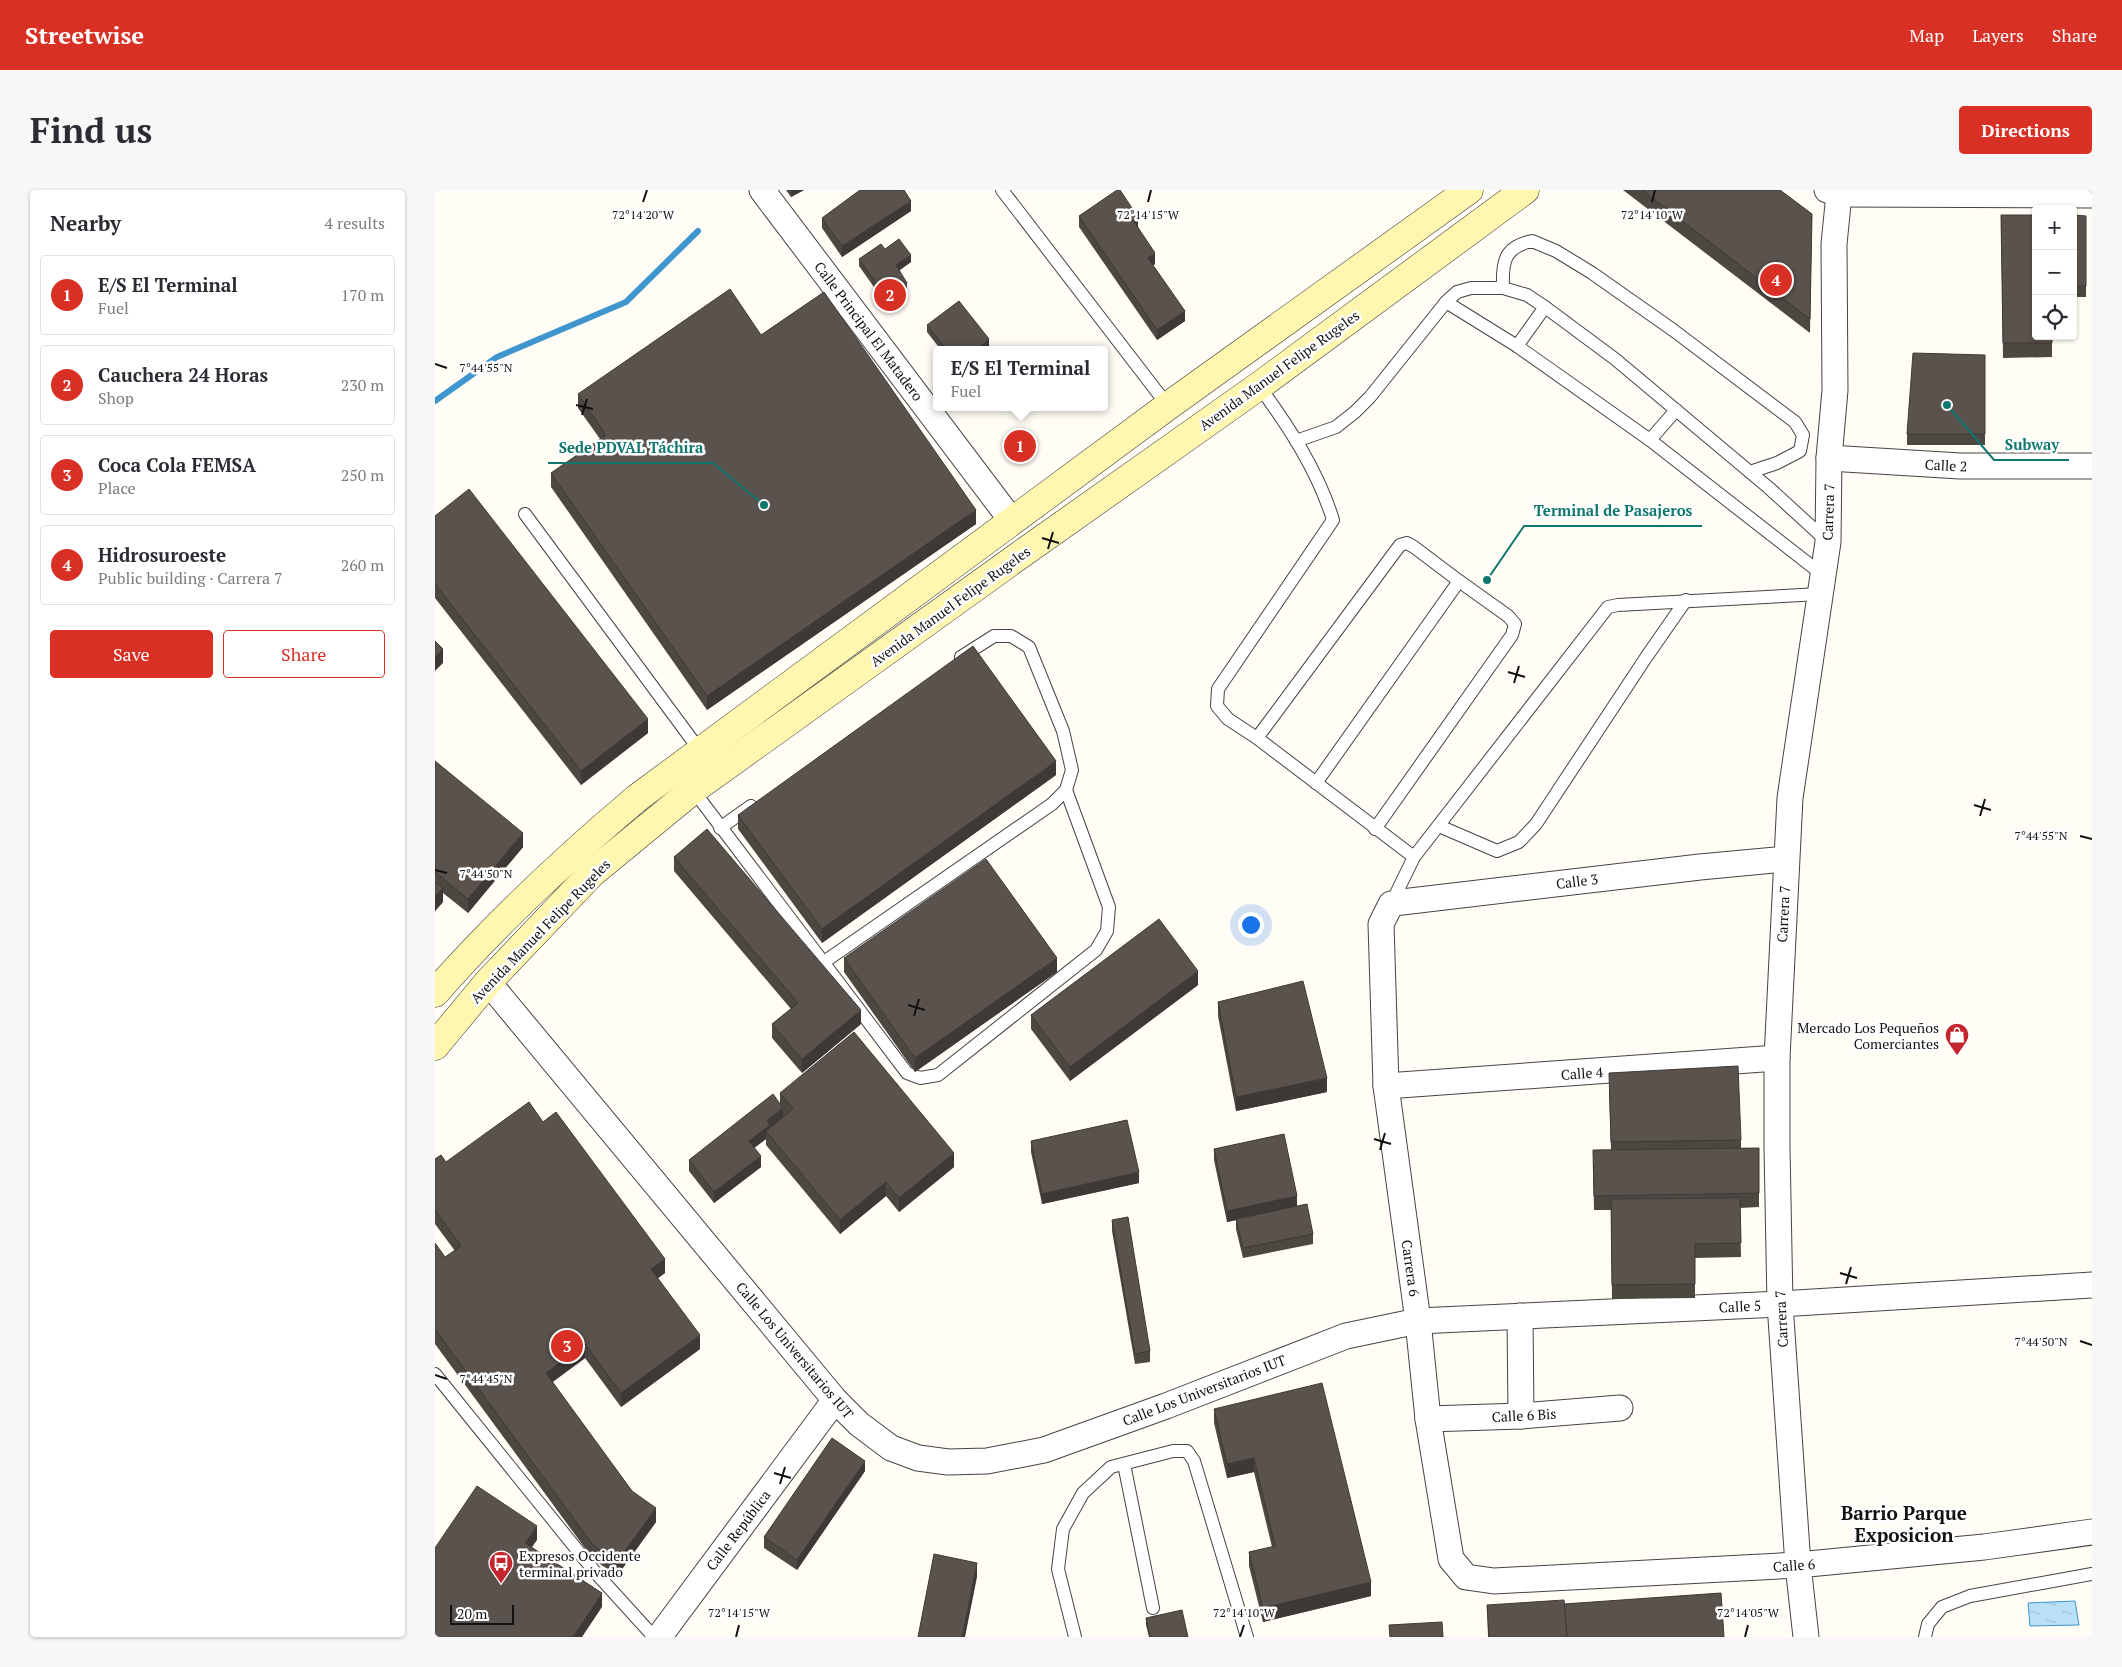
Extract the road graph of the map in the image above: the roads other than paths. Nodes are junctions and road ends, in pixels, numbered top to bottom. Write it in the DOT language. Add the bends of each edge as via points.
graph roads {
  1 [pos="762,190"];
  2 [pos="1002,190"];
  3 [pos="1469,190"];
  4 [pos="1525,190"];
  5 [pos="1833,192"];
  6 [pos="2092,195"];
  7 [pos="1503,288"];
  8 [pos="1446,302"];
  9 [pos="1545,307"];
  10 [pos="1517,346"];
  11 [pos="1259,386"];
  12 [pos="1168,406"];
  13 [pos="1676,410"];
  14 [pos="1650,440"];
  15 [pos="1296,441"];
  16 [pos="1829,458"];
  17 [pos="2092,466"];
  18 [pos="1750,472"];
  19 [pos="525,514"];
  20 [pos="1012,521"];
  21 [pos="1828,542"];
  22 [pos="1459,581"];
  23 [pos="1821,584"];
  24 [pos="1686,600"];
  25 [pos="950,664"];
  26 [pos="1257,738"];
  27 [pos="701,752"];
  28 [pos="1316,783"];
  29 [pos="693,790"];
  30 [pos="1066,790"];
  31 [pos="760,800"];
  32 [pos="1439,826"];
  33 [pos="721,828"];
  34 [pos="1375,829"];
  35 [pos="1413,857"];
  36 [pos="1786,859"];
  37 [pos="1386,914"];
  38 [pos="824,962"];
  39 [pos="488,982"];
  40 [pos="435,993"];
  41 [pos="435,1046"];
  42 [pos="1777,1058"];
  43 [pos="1386,1086"];
  44 [pos="2092,1285"];
  45 [pos="1780,1304"];
  46 [pos="1520,1316"];
  47 [pos="1418,1321"];
  48 [pos="435,1374"];
  49 [pos="835,1400"];
  50 [pos="1620,1408"];
  51 [pos="1521,1416"];
  52 [pos="1428,1419"];
  53 [pos="1124,1464"];
  54 [pos="2092,1532"];
  55 [pos="1797,1565"];
  56 [pos="2092,1574"];
  57 [pos="1494,1581"];
  58 [pos="1153,1608"];
  59 [pos="655,1637"];
  60 [pos="659,1637"];
  61 [pos="1075,1637"];
  62 [pos="1247,1637"];
  63 [pos="1806,1637"];
  64 [pos="1925,1637"];
  1 -- 20 [label="street, Calle Principal El Matadero"];
  2 -- 12 [label="lane"];
  3 -- 12 [label="street"];
  4 -- 11 [label="street, Avenida Manuel Felipe Rugeles"];
  5 -- 6 [label="street"];
  5 -- 16 [label="street, Carrera 7" via="1835,390"];
  7 -- 8 [label="lane" via="1471,288 1457,292"];
  7 -- 9 [label="lane" via="1527,295"];
  7 -- 18 [label="lane" via="1502,268 1507,256 1513,247 1532,241 1569,258 1673,330 1795,422 1803,435 1800,450 1777,463"];
  8 -- 10 [label="lane"];
  8 -- 15 [label="lane" via="1355,412 1336,428"];
  9 -- 10 [label="lane"];
  9 -- 13 [label="lane"];
  10 -- 14 [label="lane"];
  11 -- 15 [label="lane"];
  11 -- 29 [label="street, Avenida Manuel Felipe Rugeles"];
  12 -- 20 [label="street"];
  13 -- 14 [label="lane"];
  13 -- 18 [label="lane"];
  14 -- 23 [label="lane"];
  15 -- 26 [label="lane" via="1327,501 1333,520 1218,689 1217,706 1228,719"];
  16 -- 17 [label="street, Calle 2" via="1960,466"];
  16 -- 21 [label="street, Carrera 7"];
  18 -- 21 [label="lane"];
  19 -- 27 [label="lane"];
  20 -- 27 [label="street"];
  21 -- 23 [label="street, Carrera 7"];
  22 -- 26 [label="lane" via="1414,547 1400,545"];
  22 -- 28 [label="lane"];
  22 -- 34 [label="lane" via="1508,616 1515,624 1512,636"];
  23 -- 24 [label="lane"];
  23 -- 36 [label="street, Carrera 7" via="1790,798"];
  24 -- 32 [label="lane" via="1608,607"];
  24 -- 32 [label="lane" via="1536,824 1519,842 1497,851"];
  25 -- 30 [label="lane" via="993,636 1011,636 1029,647 1063,731 1072,770"];
  26 -- 28 [label="lane"];
  27 -- 40 [label="street" via="637,798 579,846"];
  28 -- 34 [label="lane"];
  29 -- 33 [label="lane"];
  29 -- 39 [label="street, Avenida Manuel Felipe Rugeles" via="592,873"];
  30 -- 38 [label="lane" via="1052,804"];
  30 -- 38 [label="lane" via="1109,907 1107,931 1096,950 938,1075 920,1078 907,1073"];
  31 -- 33 [label="lane"];
  32 -- 35 [label="lane"];
  33 -- 38 [label="lane"];
  34 -- 35 [label="lane"];
  35 -- 37 [label="lane"];
  36 -- 37 [label="street, Calle 3" via="1699,867"];
  36 -- 42 [label="street, Carrera 7"];
  37 -- 43 [label="street, Carrera 6"];
  39 -- 41 [label="street, Avenida Manuel Felipe Rugeles"];
  39 -- 49 [label="street, Calle Los Universitarios IUT"];
  42 -- 43 [label="street, Calle 4"];
  42 -- 45 [label="street, Carrera 7"];
  43 -- 47 [label="street, Carrera 6"];
  44 -- 45 [label="street, Calle 5"];
  45 -- 46 [label="street, Calle 5"];
  45 -- 55 [label="street, Carrera 7"];
  46 -- 47 [label="street, Calle 5"];
  46 -- 51 [label="street"];
  47 -- 49 [label="street, Calle Los Universitarios IUT" via="1346,1336 1044,1450 987,1461 948,1462 918,1458 891,1448 859,1424"];
  47 -- 52 [label="street, Carrera 6"];
  48 -- 59 [label="lane" via="595,1572"];
  49 -- 60 [label="street, Calle República"];
  50 -- 51 [label="street, Calle 6 Bis"];
  51 -- 52 [label="street, Calle 6 Bis"];
  52 -- 57 [label="street, Carrera 6" via="1451,1560 1466,1577"];
  53 -- 58 [label="lane"];
  53 -- 61 [label="lane" via="1111,1467 1083,1493 1063,1528 1059,1569"];
  53 -- 62 [label="lane" via="1173,1451 1187,1451 1194,1461"];
  54 -- 55 [label="street, Calle 6" via="1984,1547"];
  55 -- 57 [label="street, Calle 6"];
  55 -- 63 [label="street, Carrera 7"];
  56 -- 64 [label="lane" via="1970,1596 1942,1607 1927,1624"];
}
